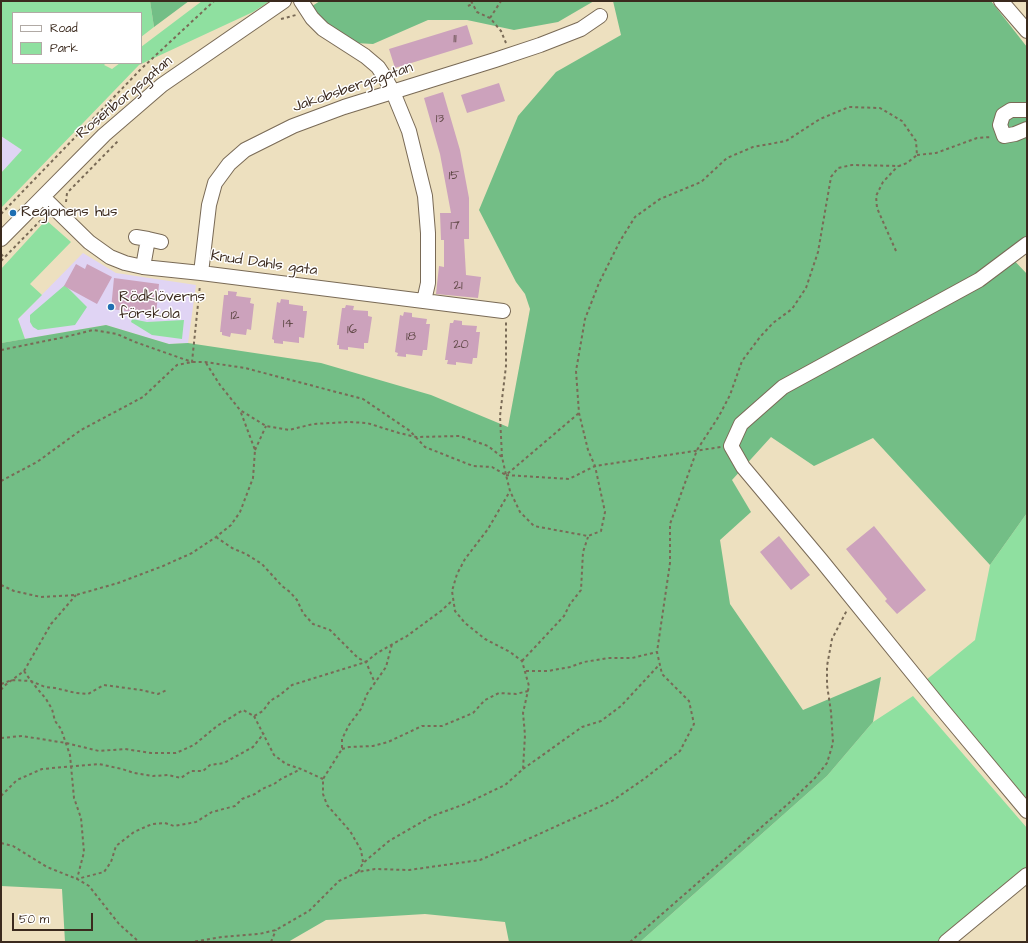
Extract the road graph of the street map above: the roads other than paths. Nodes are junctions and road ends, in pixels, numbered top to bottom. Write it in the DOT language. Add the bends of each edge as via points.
graph roads {
  1 [pos="284,1"];
  2 [pos="1001,1"];
  3 [pos="303,5"];
  4 [pos="600,16"];
  5 [pos="1027,32"];
  6 [pos="393,92"];
  7 [pos="1027,110"];
  8 [pos="1027,129"];
  9 [pos="43,198"];
  10 [pos="1,239"];
  11 [pos="149,239"];
  12 [pos="1027,244"];
  13 [pos="143,267"];
  14 [pos="201,273"];
  15 [pos="424,301"];
  16 [pos="503,312"];
  17 [pos="1027,811"];
  18 [pos="1027,875"];
  19 [pos="946,942"];
  1 -- 9 [label="street, Rosenborgsgatan" via="162,85 104,135"];
  2 -- 5 [label="street"];
  3 -- 6 [label="street" via="323,29 372,61"];
  4 -- 6 [label="street, Jakobsbergsgatan" via="581,29 510,56"];
  6 -- 14 [label="street, Jakobsbergsgatan" via="293,126 262,140 235,158 221,174 211,195"];
  6 -- 15 [label="street" via="410,131 425,196 428,283"];
  7 -- 8 [label="street" via="1011,110 1003,115 1000,125 1004,136"];
  9 -- 10 [label="street, Rosenborgsgatan"];
  9 -- 13 [label="street, Knud Dahls gata" via="89,242 125,263"];
  11 -- 13 [label="street"];
  12 -- 17 [label="street" via="980,280 783,387 741,424 731,446 744,468"];
  13 -- 14 [label="street, Knud Dahls gata"];
  14 -- 15 [label="street, Knud Dahls gata"];
  15 -- 16 [label="street, Knud Dahls gata"];
  18 -- 19 [label="street"];
}
